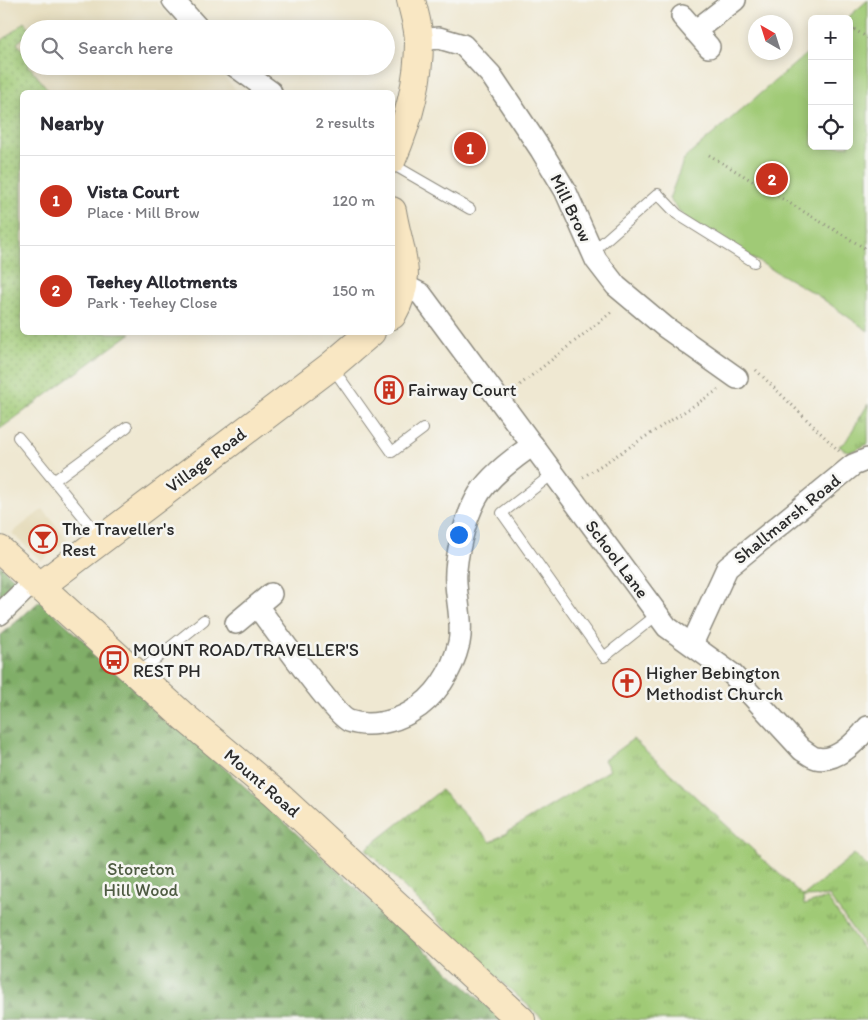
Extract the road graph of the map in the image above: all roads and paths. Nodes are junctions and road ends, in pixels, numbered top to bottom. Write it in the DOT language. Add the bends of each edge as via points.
graph roads {
  1 [pos="173,0"];
  2 [pos="411,0"];
  3 [pos="735,0"];
  4 [pos="191,20"];
  5 [pos="853,29"];
  6 [pos="868,38"];
  7 [pos="419,40"];
  8 [pos="710,47"];
  9 [pos="247,75"];
  10 [pos="268,90"];
  11 [pos="395,149"];
  12 [pos="395,152"];
  13 [pos="709,155"];
  14 [pos="470,209"];
  15 [pos="395,224"];
  16 [pos="868,250"];
  17 [pos="592,252"];
  18 [pos="754,262"];
  19 [pos="405,286"];
  20 [pos="629,299"];
  21 [pos="395,310"];
  22 [pos="367,335"];
  23 [pos="331,366"];
  24 [pos="737,378"];
  25 [pos="501,402"];
  26 [pos="127,426"];
  27 [pos="423,429"];
  28 [pos="18,437"];
  29 [pos="533,445"];
  30 [pos="861,462"];
  31 [pos="55,480"];
  32 [pos="560,481"];
  33 [pos="102,539"];
  34 [pos="0,550"];
  35 [pos="43,580"];
  36 [pos="0,614"];
  37 [pos="658,614"];
  38 [pos="204,620"];
  39 [pos="236,623"];
  40 [pos="692,644"];
  41 [pos="136,674"];
  42 [pos="868,728"];
  43 [pos="521,1020"];
  1 -- 4 [label="street"];
  2 -- 7 [label="main road"];
  3 -- 8 [label="street" via="689,23"];
  5 -- 6 [label="path"];
  7 -- 11 [label="main road" via="417,76 408,118"];
  7 -- 17 [label="street, Mill Brow" via="439,38 464,45 491,75 565,190"];
  9 -- 10 [label="street"];
  12 -- 14 [label="lane"];
  13 -- 16 [label="path"];
  15 -- 19 [label="main road" via="404,263"];
  17 -- 18 [label="lane" via="658,194 677,214"];
  17 -- 20 [label="street, Mill Brow"];
  19 -- 21 [label="main road"];
  19 -- 25 [label="street, School Lane" via="421,294"];
  20 -- 24 [label="street, Mill Brow"];
  20 -- 25 [label="path"];
  22 -- 23 [label="main road, Village Road"];
  23 -- 27 [label="lane" via="392,452"];
  23 -- 33 [label="main road, Village Road"];
  24 -- 30 [label="path" via="753,367"];
  24 -- 32 [label="path"];
  25 -- 29 [label="street, School Lane"];
  26 -- 31 [label="lane"];
  28 -- 31 [label="lane"];
  29 -- 32 [label="street, School Lane"];
  29 -- 39 [label="street" via="515,457 475,499 456,570 459,642 443,683 425,704 401,718 374,724 348,720 331,704 264,600"];
  30 -- 40 [label="street, Shallmarsh Road" via="727,568"];
  31 -- 33 [label="lane"];
  32 -- 37 [label="street, School Lane"];
  32 -- 37 [label="lane" via="502,513 604,657"];
  33 -- 35 [label="main road, Village Road"];
  34 -- 35 [label="main road, Mount Road"];
  35 -- 36 [label="street"];
  35 -- 41 [label="main road, Mount Road"];
  37 -- 40 [label="street, School Lane" via="667,626"];
  38 -- 41 [label="lane"];
  40 -- 42 [label="street, School Lane" via="732,674 802,750 816,758 832,757 850,746"];
  41 -- 43 [label="main road, Mount Road" via="274,792"];
}
